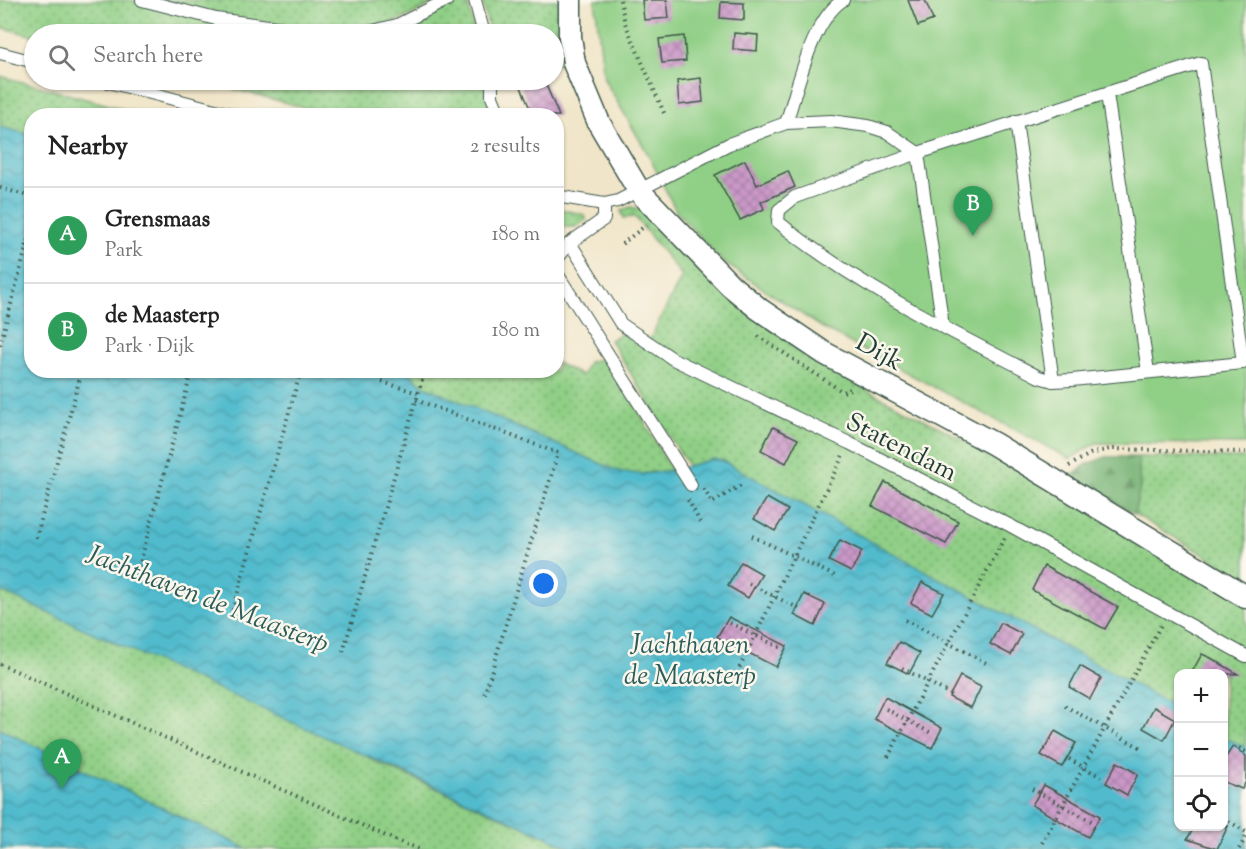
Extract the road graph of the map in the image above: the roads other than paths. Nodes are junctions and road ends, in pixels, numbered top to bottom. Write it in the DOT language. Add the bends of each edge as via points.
graph roads {
  1 [pos="142,0"];
  2 [pos="447,0"];
  3 [pos="475,0"];
  4 [pos="570,0"];
  5 [pos="843,0"];
  6 [pos="827,4"];
  7 [pos="258,24"];
  8 [pos="400,24"];
  9 [pos="481,24"];
  10 [pos="0,53"];
  11 [pos="24,59"];
  12 [pos="139,90"];
  13 [pos="492,90"];
  14 [pos="1107,94"];
  15 [pos="208,108"];
  16 [pos="497,108"];
  17 [pos="1016,121"];
  18 [pos="786,123"];
  19 [pos="918,153"];
  20 [pos="639,191"];
  21 [pos="564,197"];
  22 [pos="604,204"];
  23 [pos="570,243"];
  24 [pos="564,250"];
  25 [pos="564,286"];
  26 [pos="944,327"];
  27 [pos="1148,372"];
  28 [pos="1053,381"];
  29 [pos="691,484"];
  30 [pos="1246,597"];
  31 [pos="1246,656"];
  1 -- 7 [label="lane"];
  2 -- 8 [label="lane"];
  3 -- 9 [label="lane"];
  4 -- 20 [label="street, Dijk" via="574,63 599,123"];
  5 -- 6 [label="lane"];
  6 -- 18 [label="lane"];
  10 -- 11 [label="lane"];
  12 -- 15 [label="lane"];
  13 -- 16 [label="lane"];
  14 -- 17 [label="lane"];
  14 -- 27 [label="lane"];
  14 -- 27 [label="lane" via="1201,63 1243,363"];
  17 -- 19 [label="lane"];
  17 -- 28 [label="lane"];
  18 -- 19 [label="lane" via="831,121 868,126 887,132"];
  18 -- 20 [label="lane" via="729,144"];
  19 -- 26 [label="lane"];
  19 -- 26 [label="lane" via="795,197 779,210 778,222 872,289"];
  20 -- 22 [label="lane"];
  20 -- 30 [label="street, Dijk" via="730,285 768,316 824,353 994,444"];
  21 -- 22 [label="lane"];
  22 -- 23 [label="lane" via="604,219"];
  23 -- 24 [label="lane"];
  23 -- 31 [label="lane, Statendam" via="621,324 673,359 1011,526"];
  25 -- 29 [label="lane"];
  26 -- 28 [label="lane"];
  27 -- 28 [label="lane"];
}
